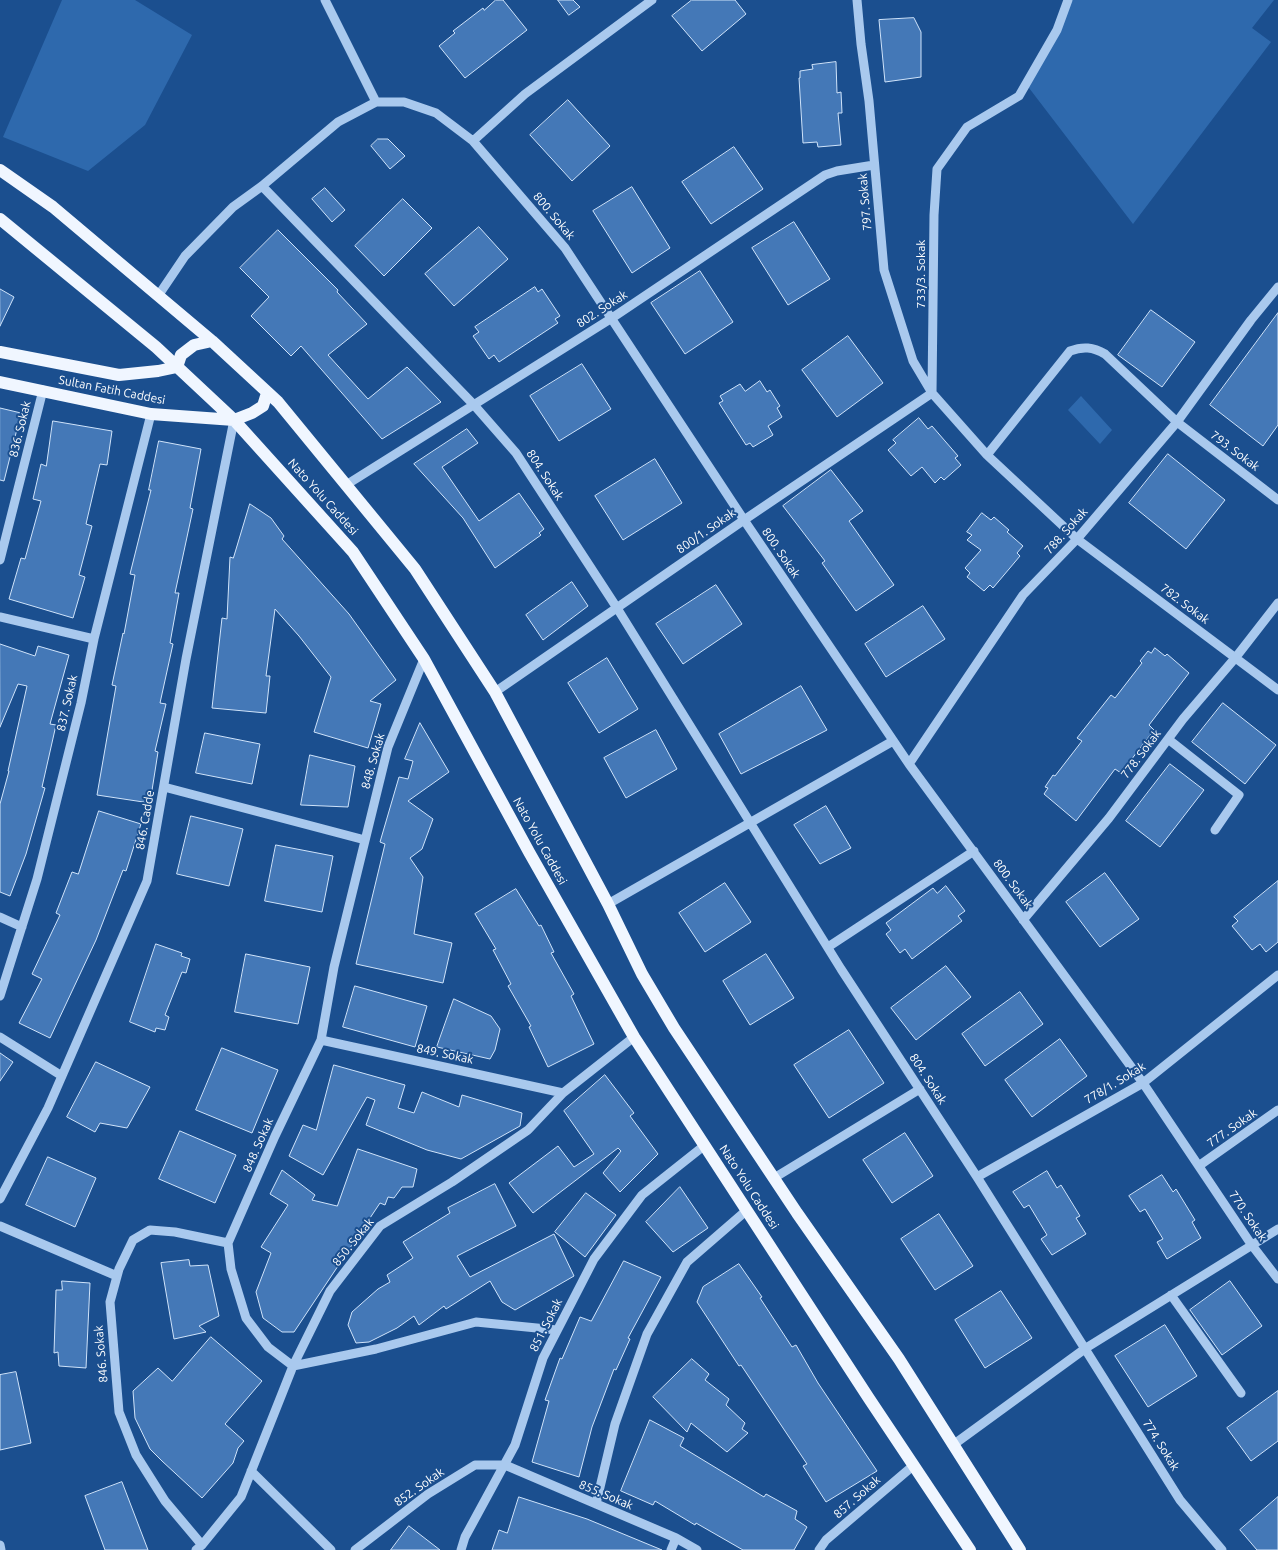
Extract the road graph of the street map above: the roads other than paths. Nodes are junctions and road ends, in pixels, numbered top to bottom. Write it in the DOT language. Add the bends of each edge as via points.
graph roads {
  1 [pos="325,0"];
  2 [pos="652,0"];
  3 [pos="857,0"];
  4 [pos="1068,0"];
  5 [pos="376,102"];
  6 [pos="473,141"];
  7 [pos="874,165"];
  8 [pos="0,170"];
  9 [pos="262,186"];
  10 [pos="0,219"];
  11 [pos="1278,287"];
  12 [pos="158,296"];
  13 [pos="612,318"];
  14 [pos="212,341"];
  15 [pos="0,352"];
  16 [pos="177,367"];
  17 [pos="0,382"];
  18 [pos="43,390"];
  19 [pos="267,393"];
  20 [pos="932,393"];
  21 [pos="474,405"];
  22 [pos="151,414"];
  23 [pos="234,420"];
  24 [pos="1177,422"];
  25 [pos="987,455"];
  26 [pos="346,485"];
  27 [pos="1278,500"];
  28 [pos="744,520"];
  29 [pos="1078,539"];
  30 [pos="0,560"];
  31 [pos="1278,603"];
  32 [pos="617,608"];
  33 [pos="0,617"];
  34 [pos="94,639"];
  35 [pos="1236,657"];
  36 [pos="424,659"];
  37 [pos="1278,690"];
  38 [pos="495,692"];
  39 [pos="1168,738"];
  40 [pos="893,741"];
  41 [pos="909,764"];
  42 [pos="164,787"];
  43 [pos="750,823"];
  44 [pos="1215,830"];
  45 [pos="365,840"];
  46 [pos="974,852"];
  47 [pos="608,904"];
  48 [pos="0,917"];
  49 [pos="1023,920"];
  50 [pos="22,927"];
  51 [pos="828,947"];
  52 [pos="1278,976"];
  53 [pos="0,996"];
  54 [pos="0,1037"];
  55 [pos="634,1037"];
  56 [pos="321,1040"];
  57 [pos="62,1076"];
  58 [pos="1143,1084"];
  59 [pos="920,1089"];
  60 [pos="563,1093"];
  61 [pos="1278,1110"];
  62 [pos="705,1145"];
  63 [pos="1200,1165"];
  64 [pos="977,1177"];
  65 [pos="774,1178"];
  66 [pos="0,1199"];
  67 [pos="747,1210"];
  68 [pos="0,1226"];
  69 [pos="1278,1229"];
  70 [pos="228,1243"];
  71 [pos="1251,1244"];
  72 [pos="117,1276"];
  73 [pos="1278,1279"];
  74 [pos="1171,1295"];
  75 [pos="557,1330"];
  76 [pos="1086,1348"];
  77 [pos="293,1366"];
  78 [pos="1240,1393"];
  79 [pos="954,1445"];
  80 [pos="504,1465"];
  81 [pos="914,1465"];
  82 [pos="251,1471"];
  83 [pos="596,1504"];
  84 [pos="676,1538"];
  85 [pos="0,1545"];
  86 [pos="199,1548"];
  87 [pos="1,1550"];
  88 [pos="331,1550"];
  89 [pos="355,1550"];
  90 [pos="461,1550"];
  91 [pos="671,1550"];
  92 [pos="697,1550"];
  93 [pos="819,1550"];
  94 [pos="970,1550"];
  95 [pos="1020,1550"];
  96 [pos="1222,1550"];
  1 -- 5 [label="street"];
  2 -- 6 [label="street" via="525,94"];
  3 -- 7 [label="street, 797. Sokak"];
  4 -- 20 [label="street, 733/3. Sokak" via="1057,30 1019,96 967,126 937,169"];
  5 -- 6 [label="street, 800. Sokak" via="404,102 436,113"];
  5 -- 9 [label="street" via="338,122"];
  6 -- 13 [label="street, 800. Sokak" via="565,248"];
  7 -- 13 [label="street, 802. Sokak" via="825,175"];
  7 -- 20 [label="street, 797. Sokak" via="884,270 913,361"];
  8 -- 12 [label="main road, Nato Yolu Caddesi" via="53,208"];
  9 -- 12 [label="street" via="233,207 185,256"];
  9 -- 21 [label="street, 804. Sokak"];
  10 -- 16 [label="main road, Nato Yolu Caddesi"];
  11 -- 24 [label="street, 788. Sokak"];
  12 -- 14 [label="main road, Nato Yolu Caddesi"];
  13 -- 21 [label="street, 802. Sokak"];
  13 -- 28 [label="street, 800. Sokak"];
  14 -- 16 [label="main road" via="194,345 181,355"];
  14 -- 19 [label="main road, Nato Yolu Caddesi"];
  15 -- 16 [label="main road, Sultan Fatih Caddesi" via="119,375"];
  16 -- 23 [label="main road, Nato Yolu Caddesi"];
  17 -- 18 [label="main road, Sultan Fatih Caddesi"];
  18 -- 22 [label="main road, Sultan Fatih Caddesi"];
  18 -- 30 [label="street, 836. Sokak"];
  19 -- 23 [label="main road, Sultan Fatih Caddesi" via="263,406"];
  19 -- 26 [label="main road, Nato Yolu Caddesi"];
  20 -- 25 [label="street"];
  20 -- 28 [label="street, 800/1. Sokak"];
  21 -- 26 [label="street, 802. Sokak"];
  21 -- 32 [label="street, 804. Sokak" via="516,453"];
  22 -- 23 [label="main road, Sultan Fatih Caddesi"];
  22 -- 34 [label="street, 837. Sokak"];
  23 -- 36 [label="main road, Nato Yolu Caddesi" via="353,552"];
  23 -- 42 [label="street, 846. Cadde" via="186,658"];
  24 -- 25 [label="street, 793. Sokak" via="1104,354 1093,348 1081,348 1070,351"];
  24 -- 27 [label="street, 793. Sokak"];
  24 -- 29 [label="street, 788. Sokak"];
  25 -- 29 [label="street"];
  26 -- 38 [label="main road, Nato Yolu Caddesi" via="415,569"];
  28 -- 32 [label="street, 800/1. Sokak"];
  28 -- 40 [label="street, 800. Sokak"];
  29 -- 35 [label="street, 782. Sokak"];
  29 -- 41 [label="street, 788. Sokak" via="1023,595"];
  31 -- 35 [label="street, 778. Sokak"];
  32 -- 38 [label="street, 800/1. Sokak"];
  32 -- 43 [label="street, 804. Sokak"];
  33 -- 34 [label="street"];
  34 -- 50 [label="street, 837. Sokak" via="81,703"];
  35 -- 37 [label="street, 782. Sokak"];
  35 -- 39 [label="street, 778. Sokak"];
  36 -- 45 [label="street, 848. Sokak" via="388,747"];
  36 -- 55 [label="main road, Nato Yolu Caddesi"];
  38 -- 47 [label="main road, Nato Yolu Caddesi"];
  39 -- 44 [label="street" via="1239,795"];
  39 -- 49 [label="street, 778. Sokak" via="1110,818"];
  40 -- 41 [label="street, 800. Sokak"];
  40 -- 43 [label="street"];
  41 -- 46 [label="street, 800. Sokak"];
  42 -- 45 [label="street"];
  42 -- 57 [label="street, 846. Cadde" via="147,882"];
  43 -- 47 [label="street"];
  43 -- 51 [label="street, 804. Sokak"];
  45 -- 56 [label="street, 848. Sokak" via="334,967"];
  46 -- 49 [label="street, 800. Sokak"];
  46 -- 51 [label="street"];
  47 -- 65 [label="main road, Nato Yolu Caddesi" via="642,974 674,1028"];
  48 -- 50 [label="street"];
  49 -- 58 [label="street, 800. Sokak"];
  50 -- 53 [label="street, 837. Sokak"];
  51 -- 59 [label="street, 804. Sokak"];
  52 -- 58 [label="street, 778/1. Sokak"];
  54 -- 57 [label="street"];
  55 -- 60 [label="street, 850. Sokak"];
  55 -- 62 [label="main road, Nato Yolu Caddesi"];
  56 -- 60 [label="street, 849. Sokak"];
  56 -- 70 [label="street, 848. Sokak" via="274,1136"];
  57 -- 66 [label="street, 846. Cadde"];
  58 -- 63 [label="street, 800. Sokak"];
  58 -- 64 [label="street, 778/1. Sokak"];
  59 -- 64 [label="street, 804. Sokak"];
  59 -- 65 [label="street"];
  60 -- 77 [label="street, 850. Sokak" via="528,1130 380,1226 330,1291"];
  61 -- 63 [label="street, 777. Sokak"];
  62 -- 67 [label="main road, Nato Yolu Caddesi"];
  62 -- 75 [label="street, 851. Sokak" via="642,1195 594,1259"];
  63 -- 71 [label="street, 770. Sokak"];
  64 -- 76 [label="street, 804. Sokak"];
  65 -- 79 [label="main road, Nato Yolu Caddesi"];
  67 -- 81 [label="main road, Nato Yolu Caddesi"];
  67 -- 83 [label="street" via="687,1262 647,1334 615,1424"];
  68 -- 72 [label="street"];
  69 -- 71 [label="street"];
  70 -- 72 [label="street, 846. Sokak" via="150,1230 133,1240"];
  70 -- 77 [label="street, 848. Sokak" via="231,1269 246,1318 268,1348"];
  71 -- 73 [label="street, 770. Sokak"];
  71 -- 74 [label="street"];
  72 -- 86 [label="street, 846. Sokak" via="110,1302 119,1412 136,1455"];
  74 -- 76 [label="street"];
  74 -- 78 [label="street"];
  75 -- 77 [label="street" via="476,1322"];
  75 -- 80 [label="street, 851. Sokak" via="543,1358 515,1445"];
  76 -- 79 [label="street"];
  76 -- 96 [label="street, 774. Sokak" via="1180,1500"];
  77 -- 82 [label="street, 850. Sokak"];
  79 -- 95 [label="main road, Nato Yolu Caddesi"];
  80 -- 83 [label="street, 855. Sokak"];
  80 -- 89 [label="street, 852. Sokak" via="475,1465 428,1494"];
  80 -- 90 [label="street, 851. Sokak"];
  81 -- 93 [label="street, 857. Sokak" via="826,1540"];
  81 -- 94 [label="main road, Nato Yolu Caddesi"];
  82 -- 86 [label="street, 850. Sokak" via="241,1497"];
  82 -- 88 [label="street"];
  83 -- 84 [label="street, 855. Sokak"];
  84 -- 91 [label="street"];
  84 -- 92 [label="street, 855. Sokak"];
  85 -- 87 [label="street"];
}
